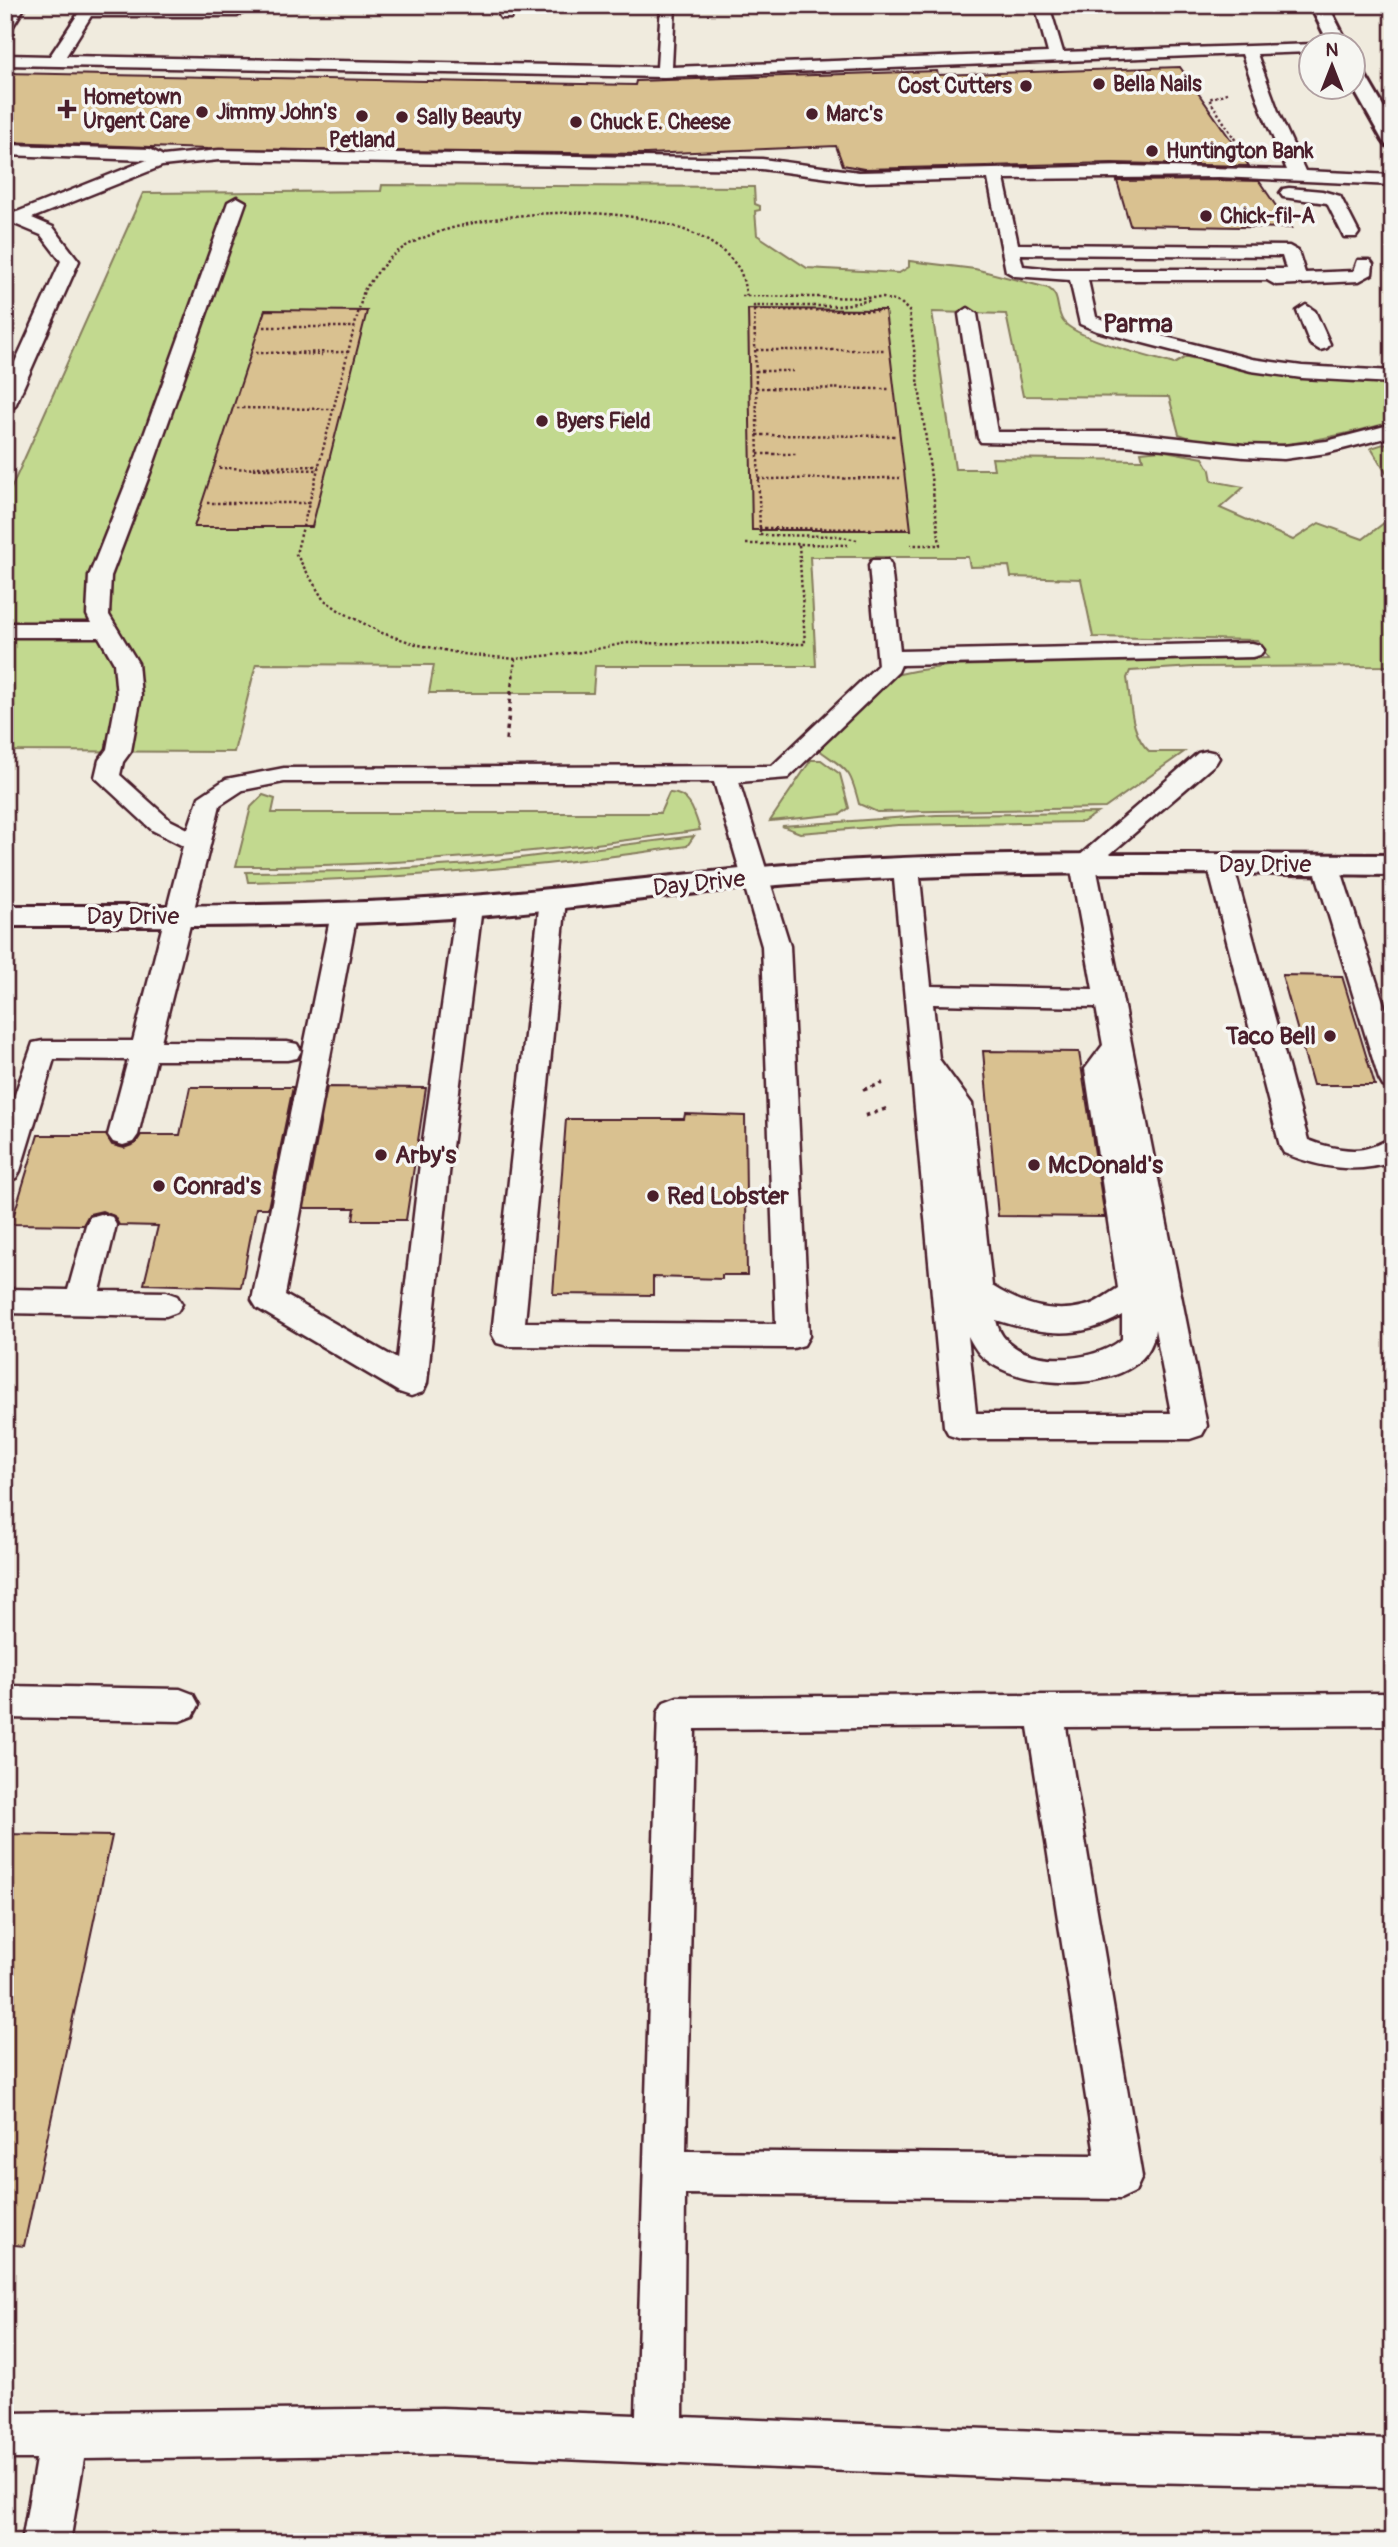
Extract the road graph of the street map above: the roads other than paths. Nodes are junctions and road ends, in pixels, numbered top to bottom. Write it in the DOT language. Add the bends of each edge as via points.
graph roads {
  1 [pos="19,5"];
  2 [pos="668,5"];
  3 [pos="1042,5"];
  4 [pos="1319,5"];
  5 [pos="89,9"];
  6 [pos="236,13"];
  7 [pos="5,28"];
  8 [pos="1333,32"];
  9 [pos="222,44"];
  10 [pos="1296,47"];
  11 [pos="1248,49"];
  12 [pos="1057,57"];
  13 [pos="5,60"];
  14 [pos="55,61"];
  15 [pos="212,64"];
  16 [pos="664,72"];
  17 [pos="1366,92"];
  18 [pos="1393,141"];
  19 [pos="5,150"];
  20 [pos="159,161"];
  21 [pos="1298,175"];
  22 [pos="1393,180"];
  23 [pos="1002,186"];
  24 [pos="1273,192"];
  25 [pos="237,202"];
  26 [pos="11,216"];
  27 [pos="1350,233"];
  28 [pos="1010,249"];
  29 [pos="1364,264"];
  30 [pos="1078,277"];
  31 [pos="1306,310"];
  32 [pos="968,314"];
  33 [pos="1325,358"];
  34 [pos="1393,377"];
  35 [pos="5,406"];
  36 [pos="1393,430"];
  37 [pos="880,565"];
  38 [pos="5,630"];
  39 [pos="107,630"];
  40 [pos="1252,650"];
  41 [pos="889,658"];
  42 [pos="1207,758"];
  43 [pos="724,775"];
  44 [pos="197,843"];
  45 [pos="1083,864"];
  46 [pos="1220,864"];
  47 [pos="1326,864"];
  48 [pos="1393,865"];
  49 [pos="906,868"];
  50 [pos="757,877"];
  51 [pos="553,899"];
  52 [pos="469,907"];
  53 [pos="344,914"];
  54 [pos="5,916"];
  55 [pos="178,916"];
  56 [pos="919,995"];
  57 [pos="1109,998"];
  58 [pos="1118,1046"];
  59 [pos="143,1051"];
  60 [pos="287,1051"];
  61 [pos="925,1061"];
  62 [pos="1393,1079"];
  63 [pos="123,1135"];
  64 [pos="1393,1148"];
  65 [pos="5,1171"];
  66 [pos="101,1225"];
  67 [pos="977,1292"];
  68 [pos="1135,1293"];
  69 [pos="5,1301"];
  70 [pos="81,1302"];
  71 [pos="166,1304"];
  72 [pos="5,1702"];
  73 [pos="180,1705"];
  74 [pos="1393,1709"];
  75 [pos="1044,1710"];
  76 [pos="664,2172"];
  77 [pos="64,2435"];
  78 [pos="5,2436"];
  79 [pos="659,2440"];
  80 [pos="1393,2463"];
  81 [pos="46,2542"];
  1 -- 7 [label="lane"];
  2 -- 16 [label="lane"];
  3 -- 12 [label="lane"];
  4 -- 8 [label="street"];
  5 -- 6 [label="lane"];
  5 -- 14 [label="lane"];
  9 -- 15 [label="lane"];
  10 -- 11 [label="lane"];
  11 -- 12 [label="lane"];
  11 -- 21 [label="lane"];
  12 -- 16 [label="lane"];
  13 -- 14 [label="lane"];
  14 -- 15 [label="lane"];
  15 -- 16 [label="lane"];
  17 -- 18 [label="street"];
  19 -- 20 [label="lane" via="150,154"];
  20 -- 23 [label="lane" via="219,155 762,164 859,177"];
  20 -- 26 [label="lane"];
  21 -- 22 [label="lane"];
  21 -- 23 [label="lane" via="1139,171"];
  23 -- 28 [label="lane"];
  24 -- 27 [label="lane" via="1335,200"];
  25 -- 39 [label="lane" via="100,576 98,615"];
  26 -- 35 [label="lane" via="47,231 71,261"];
  28 -- 30 [label="lane" via="1015,271"];
  28 -- 30 [label="lane" via="1289,251 1297,275"];
  29 -- 30 [label="lane" via="1363,274 1339,278"];
  30 -- 33 [label="lane" via="1087,320 1093,323 1251,365"];
  31 -- 33 [label="lane"];
  32 -- 36 [label="lane" via="988,438 1144,440 1264,453 1303,451"];
  33 -- 34 [label="lane"];
  37 -- 41 [label="lane"];
  38 -- 39 [label="lane"];
  39 -- 44 [label="lane" via="126,663 129,696 119,751 107,777 161,825"];
  40 -- 41 [label="lane"];
  41 -- 43 [label="lane" via="890,667 779,773"];
  42 -- 45 [label="lane"];
  43 -- 44 [label="lane" via="285,775 235,784 208,802"];
  43 -- 50 [label="lane"];
  44 -- 55 [label="lane"];
  45 -- 46 [label="street, Day Drive"];
  45 -- 49 [label="street, Day Drive"];
  45 -- 57 [label="lane"];
  46 -- 47 [label="street, Day Drive"];
  46 -- 64 [label="lane" via="1296,1146 1308,1152 1356,1158 1377,1158"];
  47 -- 48 [label="street, Day Drive"];
  47 -- 62 [label="lane"];
  49 -- 50 [label="street, Day Drive"];
  49 -- 56 [label="lane"];
  50 -- 51 [label="street, Day Drive"];
  50 -- 51 [label="lane" via="776,946 793,1336 508,1334"];
  51 -- 52 [label="street, Day Drive"];
  52 -- 53 [label="street, Day Drive"];
  52 -- 53 [label="lane" via="411,1383 268,1300"];
  53 -- 55 [label="street, Day Drive"];
  54 -- 55 [label="street, Day Drive"];
  55 -- 59 [label="lane"];
  56 -- 57 [label="lane"];
  56 -- 61 [label="lane"];
  57 -- 58 [label="lane"];
  58 -- 61 [label="lane" via="1190,1426 961,1426"];
  58 -- 68 [label="lane" via="1099,1069"];
  59 -- 60 [label="lane"];
  59 -- 63 [label="lane"];
  59 -- 65 [label="lane" via="43,1050"];
  61 -- 67 [label="lane" via="957,1104"];
  66 -- 70 [label="lane"];
  67 -- 68 [label="lane" via="1007,1311 1041,1321 1092,1318"];
  67 -- 68 [label="lane" via="985,1336 999,1352 1020,1365 1073,1370 1123,1359 1136,1345 1140,1327"];
  69 -- 70 [label="lane"];
  70 -- 71 [label="lane"];
  72 -- 73 [label="lane"];
  74 -- 75 [label="lane"];
  75 -- 76 [label="lane" via="677,1713"];
  75 -- 76 [label="lane" via="1121,2176"];
  76 -- 79 [label="lane"];
  77 -- 78 [label="lane"];
  77 -- 79 [label="lane" via="442,2431"];
  77 -- 81 [label="lane"];
  79 -- 80 [label="lane" via="1088,2457"];
}
